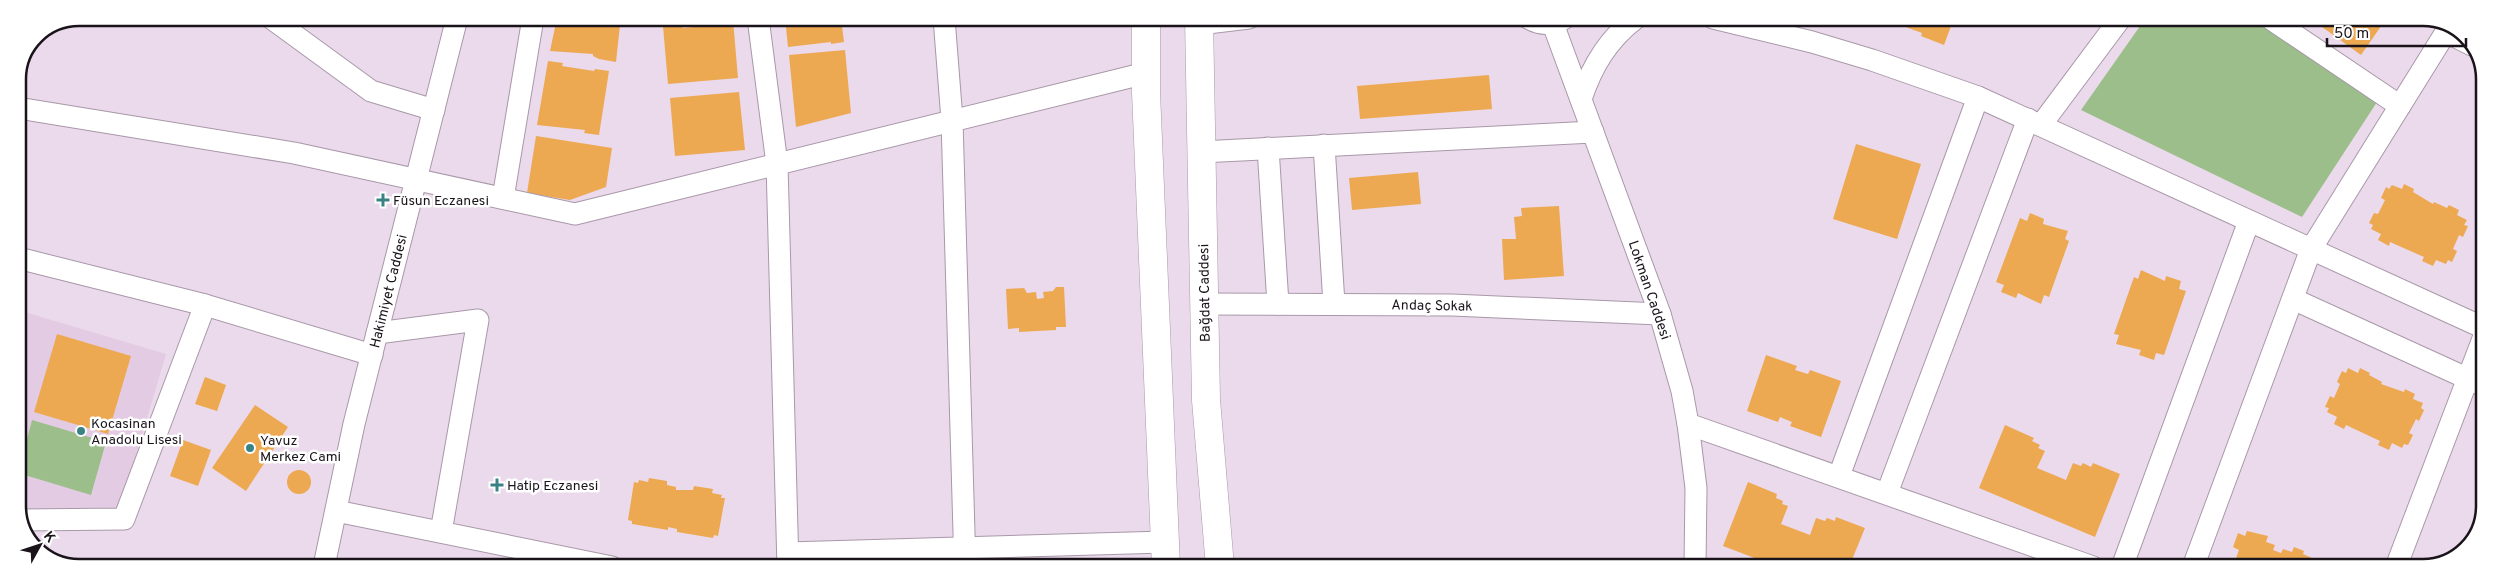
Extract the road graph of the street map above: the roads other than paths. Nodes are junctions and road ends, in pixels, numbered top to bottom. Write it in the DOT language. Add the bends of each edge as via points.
graph roads {
  1 [pos="283,26"];
  2 [pos="455,26"];
  3 [pos="533,26"];
  4 [pos="759,26"];
  5 [pos="945,26"];
  6 [pos="1146,26"];
  7 [pos="1199,26"];
  8 [pos="1560,26"];
  9 [pos="1628,26"];
  10 [pos="2114,26"];
  11 [pos="2281,26"];
  12 [pos="1785,27"];
  13 [pos="2446,32"];
  14 [pos="1146,72"];
  15 [pos="1978,97"];
  16 [pos="1581,99"];
  17 [pos="2400,106"];
  18 [pos="26,109"];
  19 [pos="434,110"];
  20 [pos="952,120"];
  21 [pos="2035,122"];
  22 [pos="1593,132"];
  23 [pos="1324,145"];
  24 [pos="1268,148"];
  25 [pos="1201,152"];
  26 [pos="777,164"];
  27 [pos="416,179"];
  28 [pos="503,198"];
  29 [pos="2249,221"];
  30 [pos="2311,249"];
  31 [pos="26,260"];
  32 [pos="2293,299"];
  33 [pos="204,304"];
  34 [pos="1204,304"];
  35 [pos="1278,304"];
  36 [pos="1334,304"];
  37 [pos="1660,314"];
  38 [pos="2476,324"];
  39 [pos="377,333"];
  40 [pos="372,355"];
  41 [pos="2476,382"];
  42 [pos="1688,424"];
  43 [pos="1838,476"];
  44 [pos="1887,493"];
  45 [pos="336,510"];
  46 [pos="28,520"];
  47 [pos="441,532"];
  48 [pos="1166,554"];
  49 [pos="965,557"];
  50 [pos="326,559"];
  51 [pos="554,559"];
  52 [pos="788,559"];
  53 [pos="847,559"];
  54 [pos="1219,559"];
  55 [pos="1695,559"];
  56 [pos="2067,559"];
  57 [pos="2125,559"];
  58 [pos="2196,559"];
  59 [pos="2400,559"];
  1 -- 19 [label="street" via="371,91"];
  2 -- 19 [label="street, Hakimiyet Caddesi"];
  3 -- 28 [label="street"];
  4 -- 26 [label="street"];
  5 -- 20 [label="street"];
  6 -- 14 [label="main road"];
  7 -- 25 [label="main road, Bağdat Caddesi"];
  8 -- 16 [label="street, Lokman Caddesi"];
  9 -- 16 [label="street" via="1605,48"];
  10 -- 21 [label="street"];
  11 -- 17 [label="street"];
  12 -- 15 [label="street"];
  13 -- 17 [label="street"];
  14 -- 20 [label="street"];
  14 -- 48 [label="main road"];
  15 -- 21 [label="street"];
  15 -- 43 [label="street"];
  16 -- 22 [label="street, Lokman Caddesi"];
  17 -- 30 [label="street"];
  18 -- 27 [label="street" via="294,153"];
  19 -- 27 [label="street, Hakimiyet Caddesi"];
  20 -- 26 [label="street"];
  20 -- 49 [label="street"];
  21 -- 29 [label="street"];
  21 -- 44 [label="street"];
  22 -- 23 [label="street"];
  22 -- 37 [label="street, Lokman Caddesi"];
  23 -- 24 [label="street"];
  23 -- 36 [label="street"];
  24 -- 25 [label="street"];
  24 -- 35 [label="street"];
  25 -- 34 [label="main road, Bağdat Caddesi"];
  26 -- 28 [label="street" via="575,214"];
  26 -- 52 [label="street"];
  27 -- 28 [label="street"];
  27 -- 39 [label="street, Hakimiyet Caddesi"];
  29 -- 30 [label="street"];
  29 -- 57 [label="street"];
  30 -- 32 [label="street"];
  30 -- 38 [label="street"];
  31 -- 33 [label="street"];
  32 -- 41 [label="street"];
  32 -- 58 [label="street"];
  33 -- 40 [label="street"];
  33 -- 46 [label="street" via="124,519"];
  34 -- 35 [label="street, Andaç Sokak"];
  34 -- 54 [label="main road, Bağdat Caddesi" via="1206,400"];
  35 -- 36 [label="street, Andaç Sokak"];
  36 -- 37 [label="street, Andaç Sokak" via="1452,305"];
  37 -- 42 [label="street, Lokman Caddesi"];
  39 -- 40 [label="street, Hakimiyet Caddesi"];
  39 -- 47 [label="street" via="478,320"];
  40 -- 45 [label="street, Hakimiyet Caddesi"];
  41 -- 59 [label="street"];
  42 -- 43 [label="street"];
  42 -- 55 [label="street, Lokman Caddesi" via="1696,488"];
  43 -- 44 [label="street"];
  44 -- 56 [label="street"];
  45 -- 47 [label="street"];
  45 -- 50 [label="street, Hakimiyet Caddesi"];
  47 -- 51 [label="street"];
  48 -- 49 [label="street"];
  49 -- 53 [label="street"];
}
